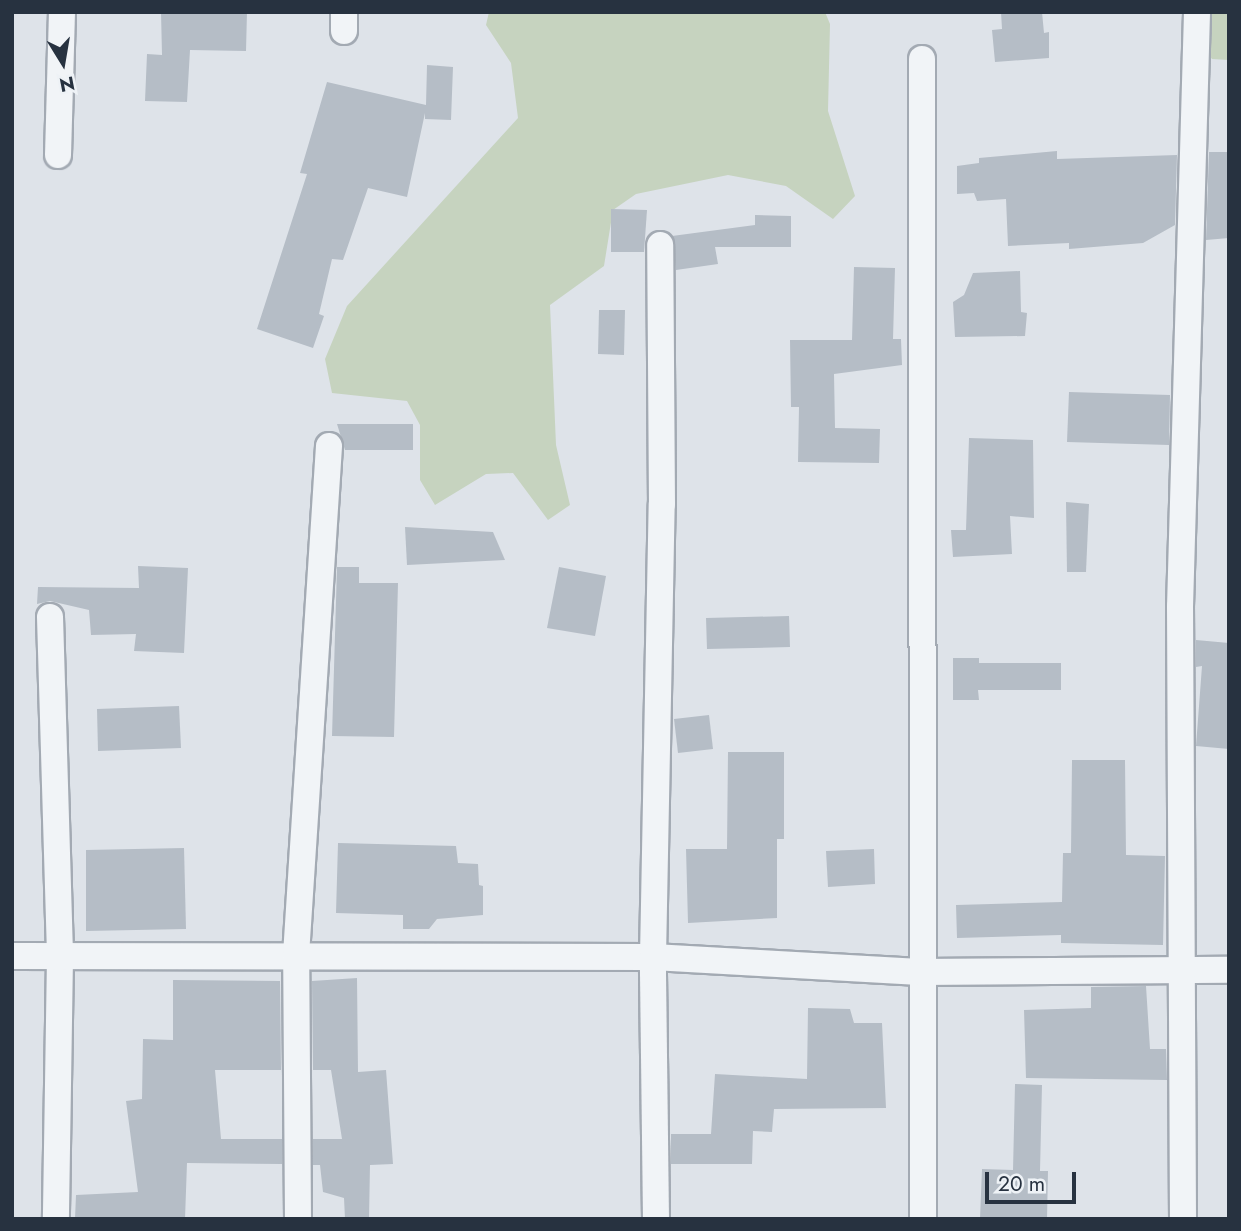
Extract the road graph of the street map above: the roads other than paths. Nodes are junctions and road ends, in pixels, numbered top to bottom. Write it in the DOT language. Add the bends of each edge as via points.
graph roads {
  1 [pos="62,12"];
  2 [pos="1196,14"];
  3 [pos="922,59"];
  4 [pos="58,155"];
  5 [pos="660,245"];
  6 [pos="329,446"];
  7 [pos="50,617"];
  8 [pos="296,955"];
  9 [pos="12,956"];
  10 [pos="60,957"];
  11 [pos="653,957"];
  12 [pos="1185,970"];
  13 [pos="1229,970"];
  14 [pos="920,972"];
  15 [pos="56,1219"];
  16 [pos="298,1219"];
  17 [pos="656,1219"];
  18 [pos="923,1219"];
  19 [pos="1183,1219"];
  1 -- 4 [label="street"];
  2 -- 12 [label="street" via="1180,607"];
  3 -- 14 [label="street"];
  5 -- 11 [label="street" via="662,504"];
  6 -- 8 [label="street"];
  7 -- 10 [label="street"];
  8 -- 10 [label="street"];
  8 -- 11 [label="street"];
  8 -- 16 [label="street"];
  9 -- 10 [label="street"];
  10 -- 15 [label="street"];
  11 -- 14 [label="street"];
  11 -- 17 [label="street"];
  12 -- 13 [label="street"];
  12 -- 14 [label="street"];
  12 -- 19 [label="street"];
  14 -- 18 [label="street"];
}
